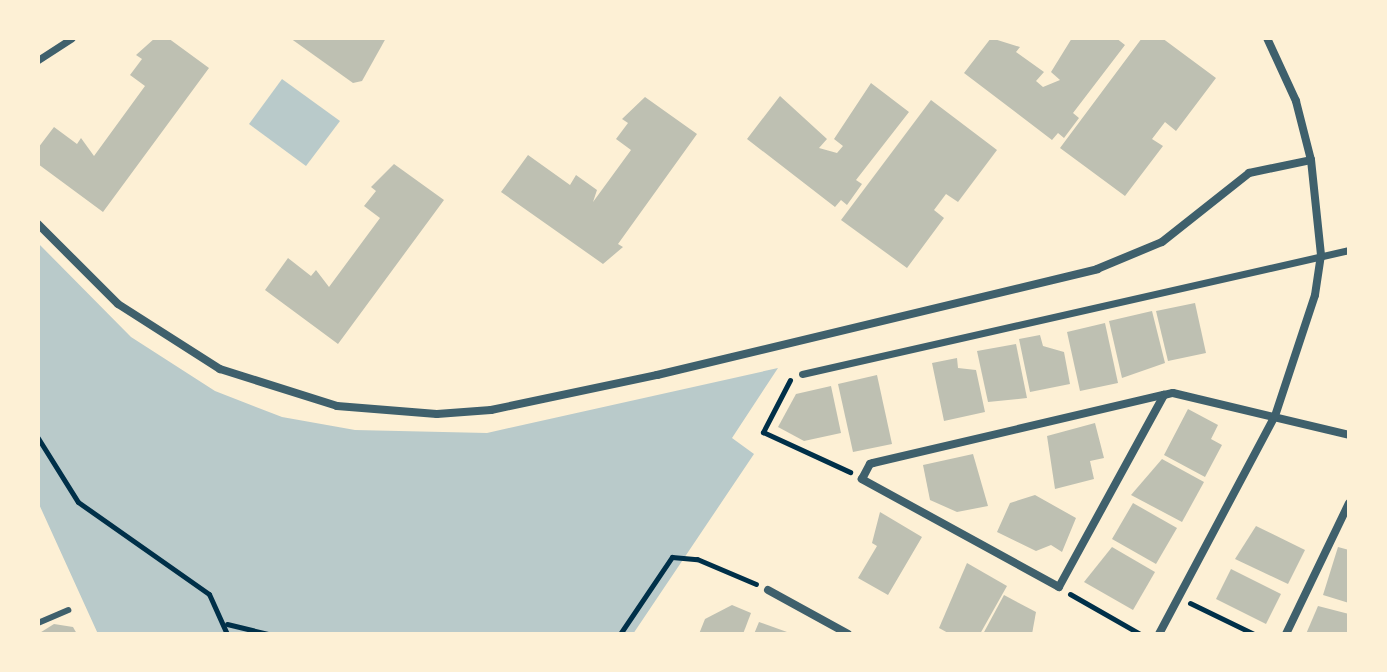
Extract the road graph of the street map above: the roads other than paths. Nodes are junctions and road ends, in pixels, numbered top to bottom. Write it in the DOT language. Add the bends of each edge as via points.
graph roads {
  1 [pos="72,38"];
  2 [pos="1267,38"];
  3 [pos="38,60"];
  4 [pos="1311,160"];
  5 [pos="38,224"];
  6 [pos="1349,250"];
  7 [pos="1321,255"];
  8 [pos="802,374"];
  9 [pos="1164,395"];
  10 [pos="1275,416"];
  11 [pos="1349,435"];
  12 [pos="1349,503"];
  13 [pos="768,590"];
  14 [pos="68,610"];
  15 [pos="38,623"];
  16 [pos="848,634"];
  17 [pos="1159,634"];
  18 [pos="1286,634"];
  1 -- 3 [label="street"];
  2 -- 4 [label="street" via="1296,101"];
  4 -- 5 [label="street" via="1249,173 1172,236 1097,269 601,388 437,414 337,406 220,369 118,304"];
  4 -- 7 [label="street"];
  6 -- 7 [label="street"];
  7 -- 8 [label="street"];
  7 -- 10 [label="street" via="1304,342"];
  9 -- 9 [label="street" via="1059,587 866,486 862,474 873,463"];
  9 -- 10 [label="street" via="1191,394"];
  10 -- 11 [label="street"];
  10 -- 17 [label="street"];
  12 -- 18 [label="street"];
  13 -- 16 [label="street"];
  14 -- 15 [label="lane"];
}
